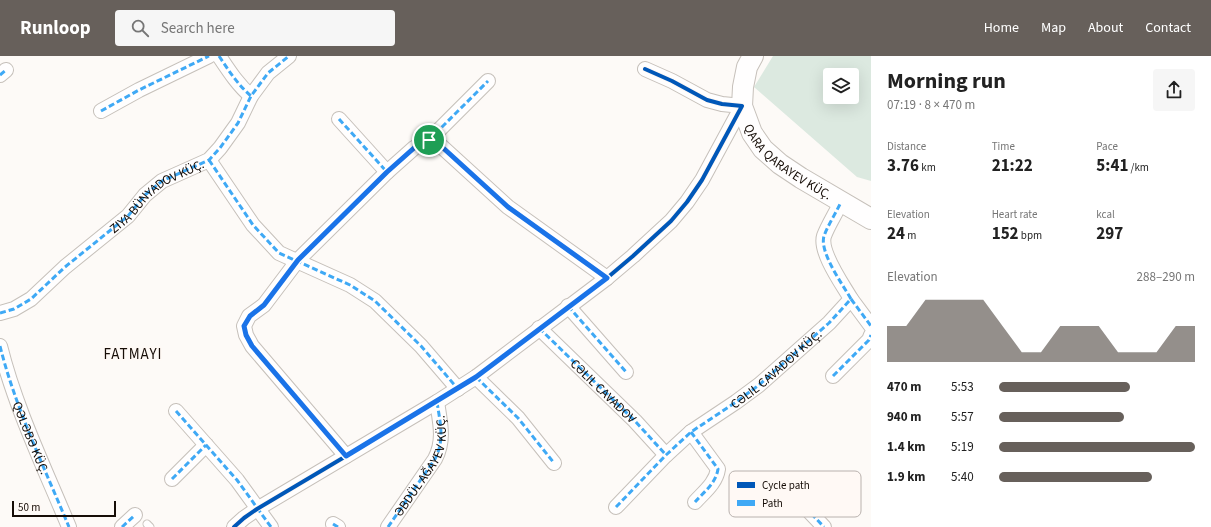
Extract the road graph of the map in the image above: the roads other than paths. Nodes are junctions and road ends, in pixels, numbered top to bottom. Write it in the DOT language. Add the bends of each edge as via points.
graph roads {
  1 [pos="210,56"];
  2 [pos="219,56"];
  3 [pos="289,56"];
  4 [pos="753,56"];
  5 [pos="645,69"];
  6 [pos="488,81"];
  7 [pos="252,96"];
  8 [pos="742,106"];
  9 [pos="102,111"];
  10 [pos="339,118"];
  11 [pos="429,140"];
  12 [pos="209,160"];
  13 [pos="387,172"];
  14 [pos="841,202"];
  15 [pos="871,219"];
  16 [pos="298,260"];
  17 [pos="607,278"];
  18 [pos="851,299"];
  19 [pos="568,306"];
  20 [pos="0,313"];
  21 [pos="871,326"];
  22 [pos="539,328"];
  23 [pos="871,335"];
  24 [pos="0,346"];
  25 [pos="626,372"];
  26 [pos="833,376"];
  27 [pos="476,377"];
  28 [pos="458,389"];
  29 [pos="437,402"];
  30 [pos="176,411"];
  31 [pos="691,432"];
  32 [pos="206,445"];
  33 [pos="666,455"];
  34 [pos="346,456"];
  35 [pos="554,463"];
  36 [pos="172,479"];
  37 [pos="695,502"];
  38 [pos="616,507"];
  39 [pos="257,509"];
  40 [pos="135,515"];
  41 [pos="814,517"];
  42 [pos="69,527"];
  43 [pos="122,527"];
  44 [pos="234,527"];
  45 [pos="271,527"];
  46 [pos="388,527"];
  47 [pos="824,527"];
  1 -- 9 [label="street"];
  2 -- 7 [label="street" via="233,78"];
  3 -- 7 [label="street, ZIYA BÜNYADOV KÜÇ." via="268,73"];
  4 -- 8 [label="street, QARA QARAYEV KÜÇ." via="747,67"];
  5 -- 8 [label="street" via="707,100"];
  6 -- 11 [label="street"];
  7 -- 12 [label="street, ZIYA BÜNYADOV KÜÇ." via="238,123"];
  8 -- 14 [label="street, QARA QARAYEV KÜÇ." via="752,133 764,149 780,164"];
  8 -- 17 [label="street" via="702,180 687,202 671,220"];
  10 -- 13 [label="street"];
  11 -- 13 [label="street" via="414,148"];
  11 -- 17 [label="street" via="441,146 508,207"];
  12 -- 16 [label="street" via="253,225 279,252"];
  12 -- 20 [label="street, ZIYA BÜNYADOV KÜÇ." via="162,181 145,195 128,216 64,267 31,299 14,309"];
  13 -- 16 [label="street"];
  14 -- 15 [label="street, QARA QARAYEV KÜÇ."];
  14 -- 18 [label="street" via="824,236 823,245"];
  16 -- 28 [label="street" via="350,285 375,301 421,346"];
  16 -- 34 [label="street" via="264,305 250,316 244,326 246,335 252,346"];
  17 -- 19 [label="street"];
  18 -- 21 [label="street"];
  18 -- 31 [label="street, CƏLIL CAVADOV KÜÇ." via="759,385"];
  19 -- 22 [label="street"];
  19 -- 25 [label="street"];
  22 -- 27 [label="street"];
  22 -- 33 [label="street, CƏLIL CAVADOV" via="635,421"];
  23 -- 26 [label="street"];
  24 -- 42 [label="street, QƏLƏBƏ KÜÇ." via="30,435"];
  27 -- 28 [label="street"];
  27 -- 35 [label="street" via="518,418"];
  28 -- 29 [label="street"];
  29 -- 34 [label="street"];
  29 -- 46 [label="street, ƏBDÜL AĞAYEV KÜÇ." via="442,437 440,450"];
  30 -- 32 [label="street"];
  31 -- 33 [label="street, CƏLIL CAVADOV KÜÇ."];
  31 -- 37 [label="street" via="718,469 717,476"];
  32 -- 36 [label="street"];
  32 -- 39 [label="street" via="237,480"];
  33 -- 38 [label="street, CƏLIL CAVADOV KÜÇ."];
  34 -- 39 [label="street"];
  39 -- 44 [label="street"];
  39 -- 45 [label="street"];
  40 -- 43 [label="street"];
  41 -- 47 [label="street"];
}
